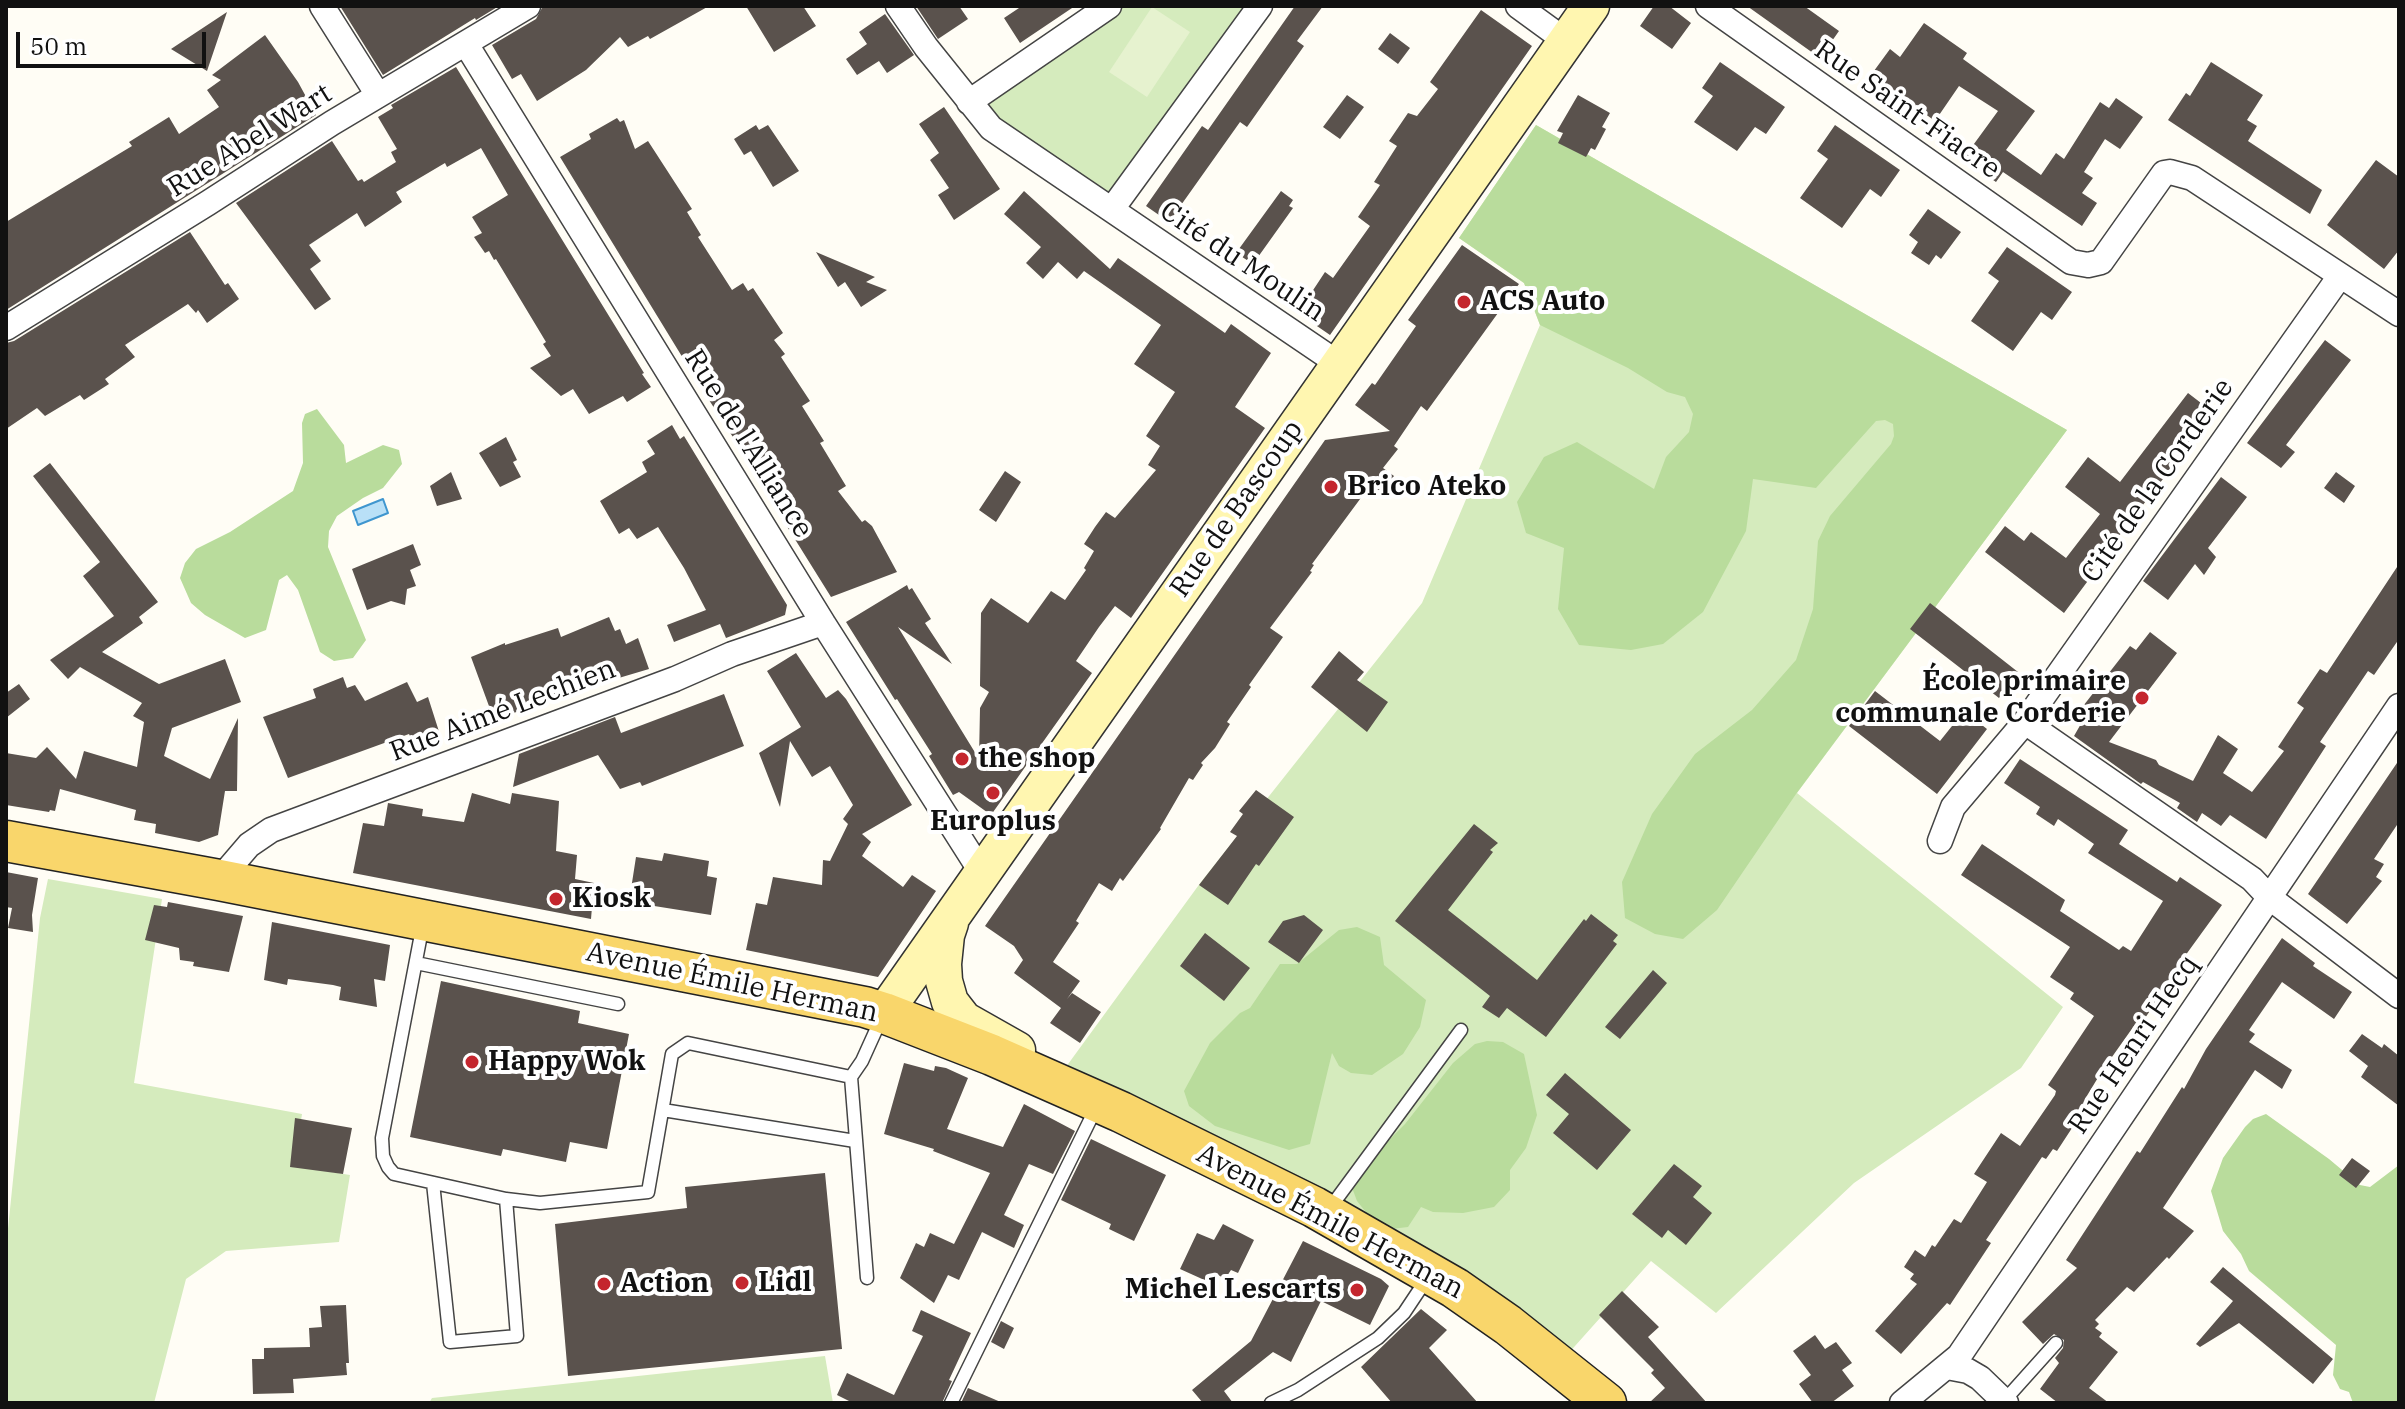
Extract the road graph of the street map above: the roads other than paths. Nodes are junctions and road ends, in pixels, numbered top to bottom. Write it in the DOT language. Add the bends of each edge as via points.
graph roads {
  1 [pos="322,6"];
  2 [pos="528,6"];
  3 [pos="898,6"];
  4 [pos="1109,6"];
  5 [pos="1260,6"];
  6 [pos="1518,6"];
  7 [pos="1591,6"];
  8 [pos="1708,6"];
  9 [pos="1566,41"];
  10 [pos="466,44"];
  11 [pos="378,95"];
  12 [pos="969,102"];
  13 [pos="1112,209"];
  14 [pos="2340,276"];
  15 [pos="2397,310"];
  16 [pos="6,328"];
  17 [pos="1339,364"];
  18 [pos="823,623"];
  19 [pos="2399,706"];
  20 [pos="2025,722"];
  21 [pos="6,841"];
  22 [pos="1940,841"];
  23 [pos="982,873"];
  24 [pos="219,880"];
  25 [pos="2270,898"];
  26 [pos="953,913"];
  27 [pos="424,921"];
  28 [pos="416,963"];
  29 [pos="2399,996"];
  30 [pos="618,1004"];
  31 [pos="884,1013"];
  32 [pos="1461,1030"];
  33 [pos="851,1077"];
  34 [pos="1099,1102"];
  35 [pos="663,1110"];
  36 [pos="855,1141"];
  37 [pos="1213,1158"];
  38 [pos="433,1183"];
  39 [pos="506,1199"];
  40 [pos="1325,1214"];
  41 [pos="1430,1273"];
  42 [pos="867,1278"];
  43 [pos="1969,1342"];
  44 [pos="2056,1343"];
  45 [pos="1947,1367"];
  46 [pos="1980,1378"];
  47 [pos="2005,1402"];
  48 [pos="951,1403"];
  49 [pos="1271,1403"];
  50 [pos="1606,1403"];
  51 [pos="1902,1403"];
  1 -- 11 [label="street"];
  2 -- 10 [label="street, Rue Abel Wart"];
  3 -- 12 [label="street, Cité du Moulin"];
  4 -- 12 [label="street"];
  5 -- 13 [label="street, Cité du Moulin"];
  6 -- 9 [label="street"];
  7 -- 9 [label="main road, Rue de Bascoup"];
  8 -- 14 [label="street, Rue Saint-Fiacre" via="2071,262 2101,262 2164,173 2192,178"];
  9 -- 17 [label="main road, Rue de Bascoup"];
  10 -- 11 [label="street, Rue Abel Wart"];
  10 -- 18 [label="street, Rue de l'Alliance"];
  11 -- 16 [label="street, Rue Abel Wart"];
  12 -- 13 [label="street, Cité du Moulin" via="991,128"];
  13 -- 17 [label="street, Cité du Moulin"];
  14 -- 15 [label="street, Rue Saint-Fiacre"];
  14 -- 20 [label="street, Cité de la Corderie"];
  17 -- 23 [label="main road, Rue de Bascoup"];
  18 -- 23 [label="street, Rue de l'Alliance"];
  18 -- 24 [label="street, Rue Aimé Lechien" via="271,830 249,845"];
  19 -- 25 [label="street, Rue Henri Hecq"];
  20 -- 22 [label="street, Cité de la Corderie" via="1953,807"];
  20 -- 25 [label="street" via="2252,879"];
  21 -- 24 [label="main road, Avenue Émile Herman"];
  23 -- 26 [label="main road, Rue de Bascoup"];
  24 -- 27 [label="main road, Avenue Émile Herman"];
  25 -- 29 [label="street"];
  25 -- 43 [label="street, Rue Henri Hecq"];
  26 -- 31 [label="main road, Rue de Bascoup"];
  26 -- 37 [label="main road" via="946,935 944,981 950,1002 964,1020 1153,1112"];
  27 -- 28 [label="lane"];
  27 -- 31 [label="main road, Avenue Émile Herman"];
  28 -- 30 [label="lane"];
  28 -- 38 [label="lane" via="382,1138 383,1156 394,1174"];
  31 -- 33 [label="lane"];
  31 -- 34 [label="main road, Avenue Émile Herman"];
  32 -- 40 [label="lane"];
  33 -- 35 [label="lane" via="688,1043 672,1054"];
  33 -- 36 [label="lane"];
  34 -- 37 [label="main road, Avenue Émile Herman"];
  34 -- 48 [label="lane"];
  35 -- 36 [label="lane"];
  35 -- 39 [label="lane" via="648,1192 540,1203"];
  36 -- 42 [label="lane"];
  37 -- 40 [label="main road, Avenue Émile Herman"];
  38 -- 39 [label="lane"];
  38 -- 39 [label="lane" via="450,1342 517,1336"];
  40 -- 41 [label="main road, Avenue Émile Herman"];
  41 -- 49 [label="lane" via="1404,1313 1378,1338"];
  41 -- 50 [label="main road, Avenue Émile Herman" via="1508,1325"];
  43 -- 45 [label="street, Rue Henri Hecq"];
  43 -- 46 [label="street"];
  44 -- 47 [label="lane"];
  45 -- 46 [label="street"];
  45 -- 51 [label="street, Rue Henri Hecq"];
  46 -- 47 [label="street"];
}
